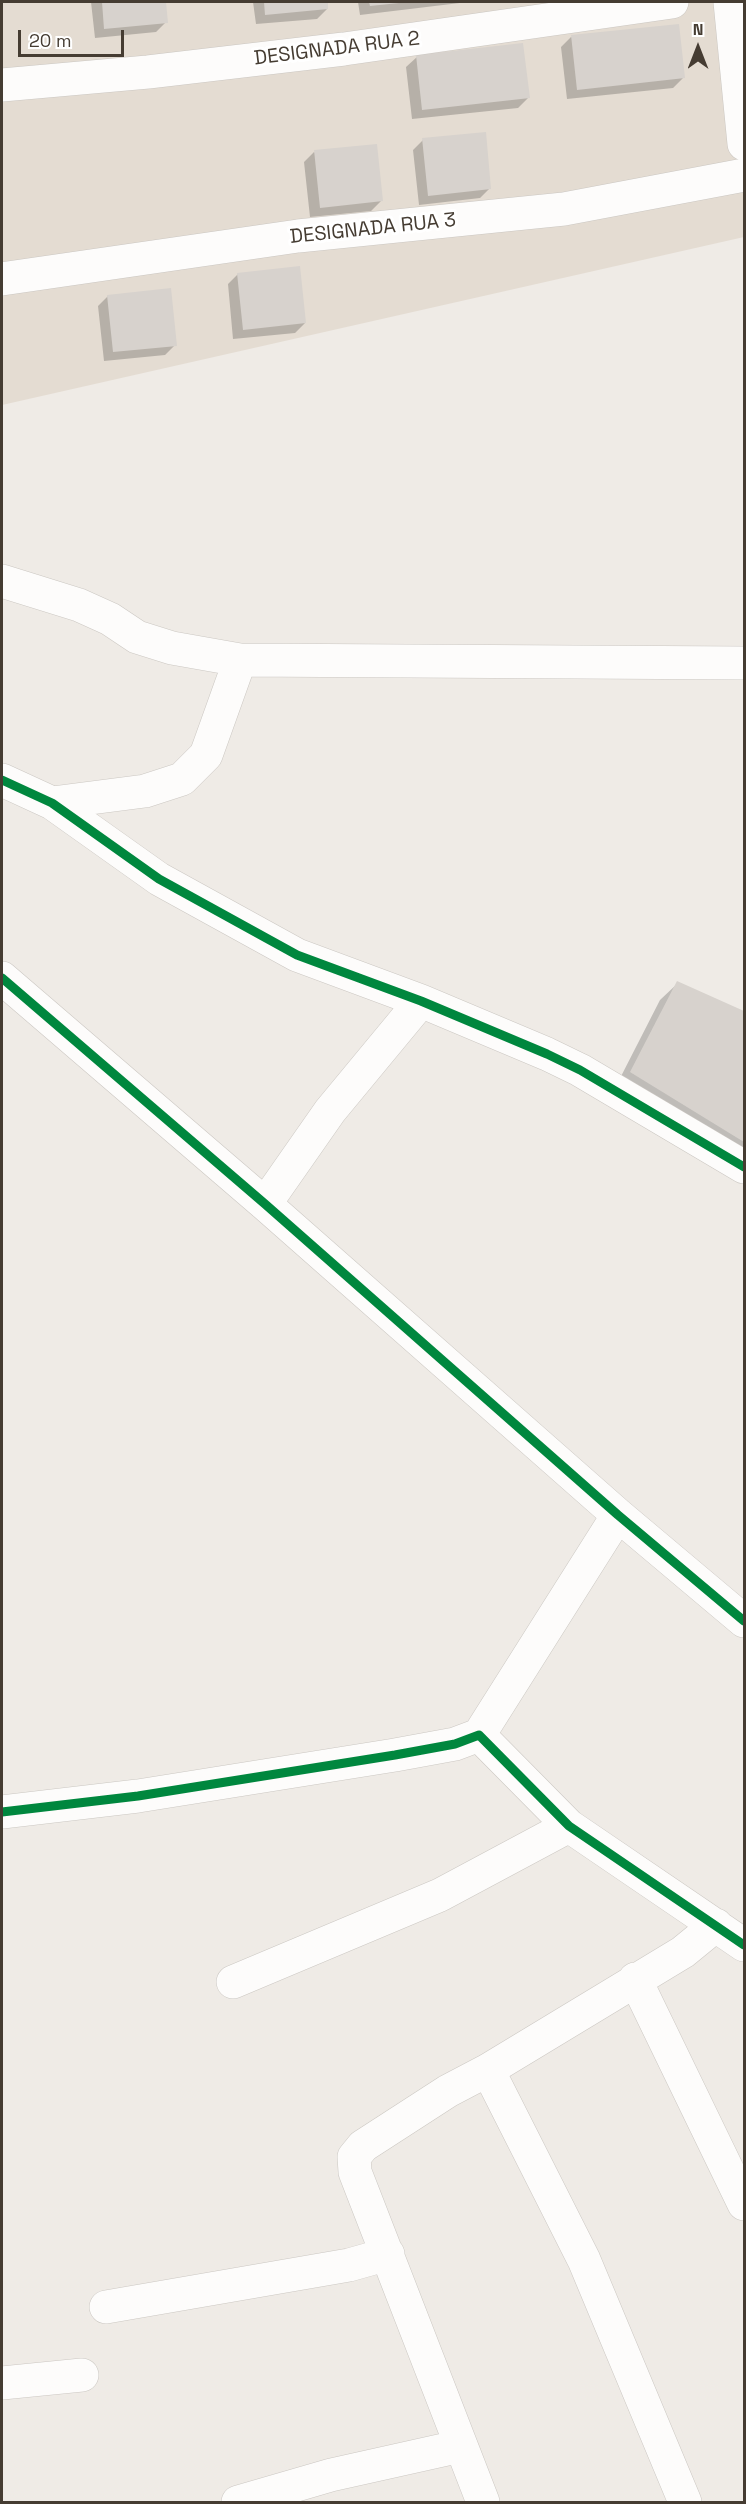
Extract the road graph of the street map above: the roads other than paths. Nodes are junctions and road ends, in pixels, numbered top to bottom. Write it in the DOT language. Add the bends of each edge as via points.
graph roads {
  1 [pos="672,2"];
  2 [pos="730,2"];
  3 [pos="2,85"];
  4 [pos="744,144"];
  5 [pos="744,175"];
  6 [pos="2,279"];
  7 [pos="2,581"];
  8 [pos="240,660"];
  9 [pos="744,663"];
  10 [pos="2,780"];
  11 [pos="52,803"];
  12 [pos="2,978"];
  13 [pos="420,1001"];
  14 [pos="744,1167"];
  15 [pos="265,1204"];
  16 [pos="618,1515"];
  17 [pos="744,1621"];
  18 [pos="478,1735"];
  19 [pos="2,1812"];
  20 [pos="569,1826"];
  21 [pos="716,1925"];
  22 [pos="744,1946"];
  23 [pos="635,1980"];
  24 [pos="233,1982"];
  25 [pos="488,2070"];
  26 [pos="744,2204"];
  27 [pos="388,2254"];
  28 [pos="106,2307"];
  29 [pos="82,2375"];
  30 [pos="2,2384"];
  31 [pos="461,2446"];
  32 [pos="238,2502"];
  33 [pos="483,2502"];
  34 [pos="685,2502"];
  1 -- 3 [label="street, DESIGNADA RUA 2" via="344,49"];
  2 -- 4 [label="street"];
  5 -- 6 [label="street, DESIGNADA RUA 3" via="564,209 298,236"];
  7 -- 8 [label="street" via="79,605 137,637 172,648"];
  8 -- 9 [label="street"];
  8 -- 11 [label="street" via="207,755 182,779 145,790"];
  10 -- 11 [label="street"];
  11 -- 13 [label="street" via="159,879 288,949"];
  12 -- 15 [label="street"];
  13 -- 14 [label="street" via="580,1070"];
  13 -- 15 [label="street" via="330,1111"];
  15 -- 16 [label="street"];
  16 -- 17 [label="street"];
  16 -- 18 [label="street"];
  18 -- 19 [label="street" via="454,1744 395,1755 138,1796"];
  18 -- 20 [label="street"];
  20 -- 21 [label="street"];
  20 -- 24 [label="street" via="440,1895"];
  21 -- 22 [label="street"];
  21 -- 23 [label="street" via="683,1952"];
  23 -- 25 [label="street"];
  23 -- 26 [label="street"];
  25 -- 27 [label="street" via="363,2146 354,2157 356,2172"];
  25 -- 34 [label="street" via="584,2260"];
  27 -- 28 [label="street" via="349,2265"];
  27 -- 31 [label="street"];
  29 -- 30 [label="street"];
  31 -- 32 [label="street" via="331,2475"];
  31 -- 33 [label="street"];
}
